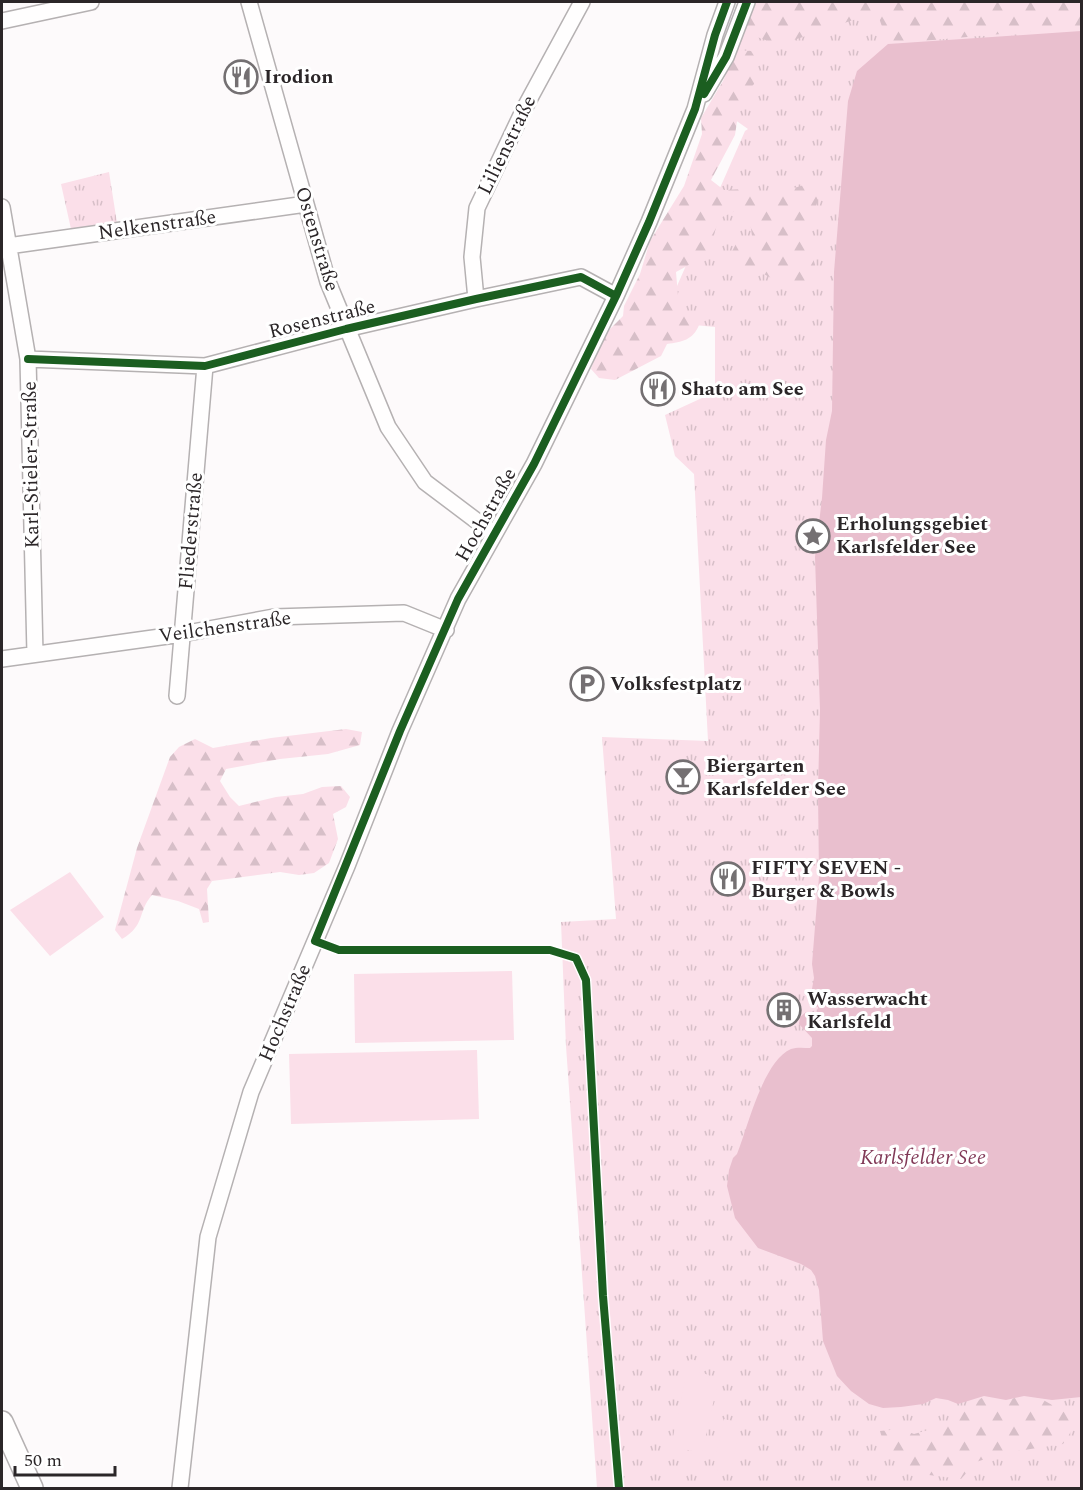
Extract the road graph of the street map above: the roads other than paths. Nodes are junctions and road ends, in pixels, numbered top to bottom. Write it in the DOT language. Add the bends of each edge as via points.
graph roads {
  1 [pos="91,2"];
  2 [pos="251,2"];
  3 [pos="582,2"];
  4 [pos="726,2"];
  5 [pos="747,2"];
  6 [pos="2,21"];
  7 [pos="695,109"];
  8 [pos="306,204"];
  9 [pos="2,207"];
  10 [pos="8,246"];
  11 [pos="616,296"];
  12 [pos="476,299"];
  13 [pos="346,329"];
  14 [pos="28,359"];
  15 [pos="205,366"];
  16 [pos="495,534"];
  17 [pos="446,630"];
  18 [pos="182,634"];
  19 [pos="35,654"];
  20 [pos="2,659"];
  21 [pos="177,696"];
  22 [pos="2,1422"];
  23 [pos="32,1488"];
  24 [pos="180,1488"];
  1 -- 6 [label="street"];
  2 -- 8 [label="street, Ostenstraße"];
  3 -- 12 [label="street, Lilienstraße" via="524,109 477,208 472,257"];
  4 -- 7 [label="street, Hochstraße"];
  5 -- 7 [label="street, Hochstraße" via="726,57"];
  7 -- 11 [label="street, Hochstraße"];
  8 -- 10 [label="street, Nelkenstraße"];
  8 -- 13 [label="street, Ostenstraße"];
  9 -- 10 [label="street, Karl-Stieler-Straße"];
  10 -- 14 [label="street, Karl-Stieler-Straße"];
  11 -- 12 [label="street, Rosenstraße" via="580,277"];
  11 -- 16 [label="street, Hochstraße" via="534,464"];
  12 -- 13 [label="street, Rosenstraße"];
  13 -- 15 [label="street, Rosenstraße"];
  13 -- 16 [label="street, Ostenstraße" via="388,427 425,482"];
  14 -- 15 [label="street, Rosenstraße"];
  14 -- 19 [label="street, Karl-Stieler-Straße"];
  15 -- 18 [label="street, Fliederstraße"];
  16 -- 17 [label="street, Hochstraße" via="458,599"];
  17 -- 18 [label="street, Veilchenstraße" via="404,612 274,617"];
  17 -- 24 [label="street, Hochstraße" via="400,731 251,1092 208,1237"];
  18 -- 19 [label="street, Veilchenstraße"];
  18 -- 21 [label="street, Fliederstraße"];
  19 -- 20 [label="street, Veilchenstraße"];
  22 -- 23 [label="main road"];
}
